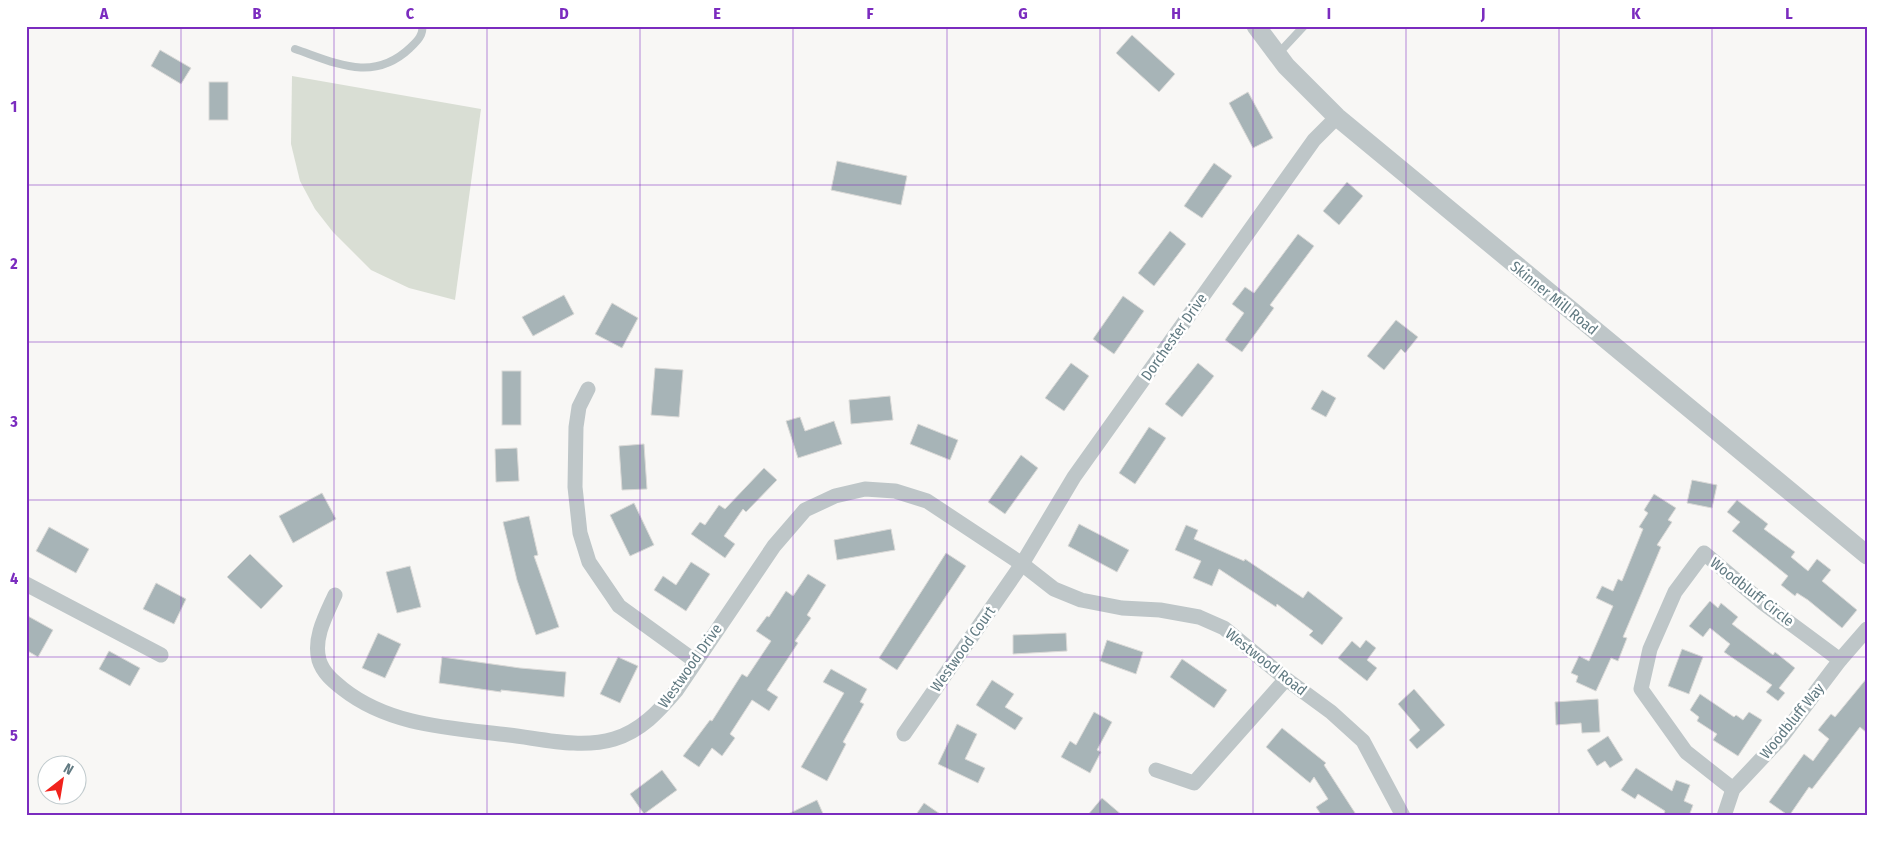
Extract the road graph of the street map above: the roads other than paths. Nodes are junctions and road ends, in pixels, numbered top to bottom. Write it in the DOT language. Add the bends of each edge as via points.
graph roads {
  1 [pos="422,26"];
  2 [pos="1256,26"];
  3 [pos="1304,26"];
  4 [pos="295,49"];
  5 [pos="1277,55"];
  6 [pos="1337,117"];
  7 [pos="588,389"];
  8 [pos="1867,555"];
  9 [pos="1022,564"];
  10 [pos="26,584"];
  11 [pos="335,595"];
  12 [pos="1867,629"];
  13 [pos="161,655"];
  14 [pos="1840,660"];
  15 [pos="694,661"];
  16 [pos="1286,679"];
  17 [pos="904,734"];
  18 [pos="1156,770"];
  19 [pos="1733,789"];
  20 [pos="1403,816"];
  21 [pos="1724,816"];
  1 -- 4 [label="lane" via="420,38 401,56 382,66 358,69"];
  2 -- 5 [label="street, Skinner Mill Road"];
  3 -- 5 [label="lane"];
  5 -- 6 [label="street, Skinner Mill Road"];
  6 -- 8 [label="street, Skinner Mill Road"];
  6 -- 9 [label="street, Dorchester Drive" via="1314,140 1080,470"];
  7 -- 15 [label="street" via="579,408 576,427 575,487 580,533 589,562 619,606"];
  9 -- 15 [label="street, Westwood Drive" via="927,500 895,491 865,489 835,496 805,510 774,546"];
  9 -- 16 [label="street, Westwood Road" via="1054,589 1081,600 1199,617 1224,628"];
  9 -- 17 [label="street, Westwood Court"];
  10 -- 13 [label="street"];
  11 -- 15 [label="street, Westwood Drive" via="318,640 319,660 328,678 372,708 413,723 580,744 614,740 635,731 658,711 676,691"];
  12 -- 14 [label="street, Woodbluff Way"];
  14 -- 19 [label="street, Woodbluff Way" via="1781,738"];
  14 -- 19 [label="street, Woodbluff Circle" via="1704,554 1675,592 1650,649 1641,689 1686,752"];
  16 -- 18 [label="street" via="1194,783"];
  16 -- 20 [label="street, Westwood Road" via="1362,741"];
  19 -- 21 [label="street, Woodbluff Way"];
}
